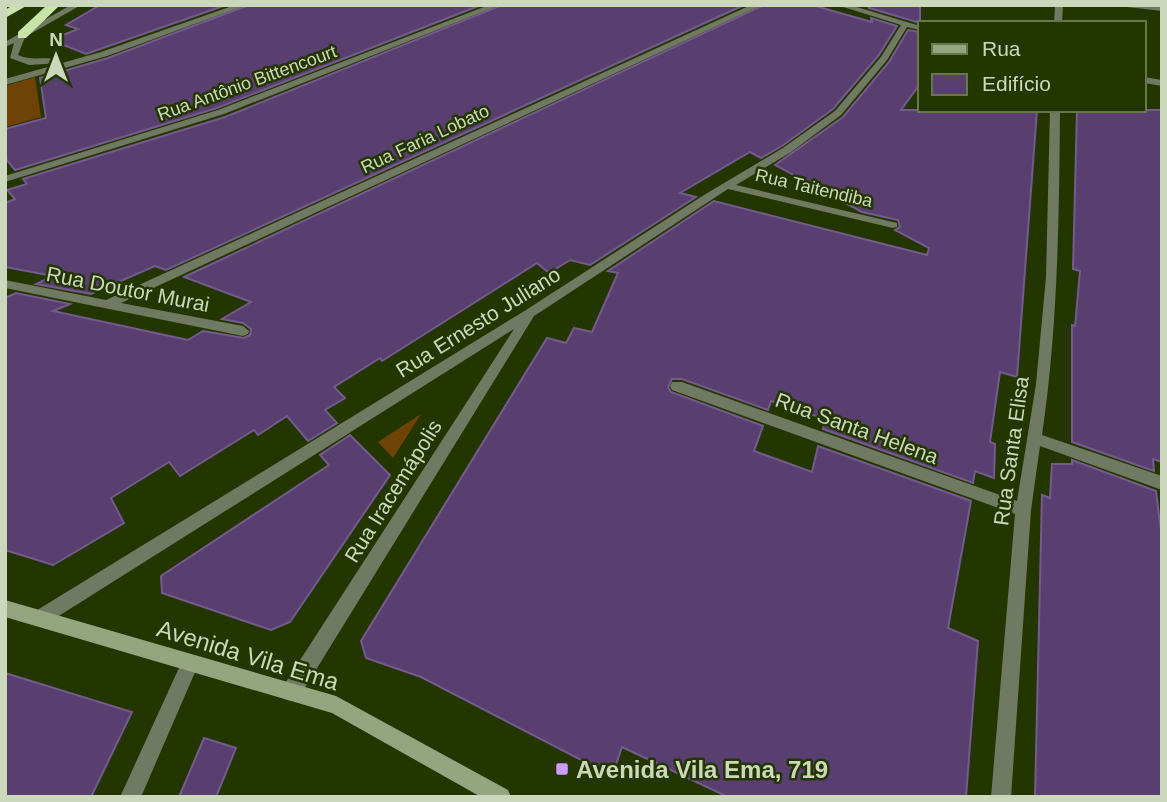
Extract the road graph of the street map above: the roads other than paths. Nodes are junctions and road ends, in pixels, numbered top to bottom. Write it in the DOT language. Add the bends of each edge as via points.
graph roads {
  1 [pos="22,5"];
  2 [pos="54,5"];
  3 [pos="77,5"];
  4 [pos="243,5"];
  5 [pos="496,5"];
  6 [pos="758,5"];
  7 [pos="841,5"];
  8 [pos="1127,5"];
  9 [pos="1162,9"];
  10 [pos="5,15"];
  11 [pos="905,24"];
  12 [pos="918,27"];
  13 [pos="22,35"];
  14 [pos="5,45"];
  15 [pos="104,54"];
  16 [pos="5,82"];
  17 [pos="1055,112"];
  18 [pos="5,180"];
  19 [pos="727,186"];
  20 [pos="893,225"];
  21 [pos="5,284"];
  22 [pos="107,304"];
  23 [pos="530,313"];
  24 [pos="243,331"];
  25 [pos="677,386"];
  26 [pos="1034,438"];
  27 [pos="1162,483"];
  28 [pos="1023,510"];
  29 [pos="5,607"];
  30 [pos="40,618"];
  31 [pos="190,663"];
  32 [pos="291,692"];
  33 [pos="130,797"];
  34 [pos="501,797"];
  35 [pos="1001,797"];
  1 -- 10 [label="highway"];
  2 -- 13 [label="highway"];
  3 -- 13 [label="street"];
  4 -- 15 [label="street"];
  5 -- 18 [label="street, Rua Antônio Bittencourt" via="221,112"];
  6 -- 22 [label="street, Rua Faria Lobato"];
  7 -- 11 [label="street"];
  8 -- 9 [label="street"];
  11 -- 12 [label="street"];
  11 -- 19 [label="street, Rua Ernesto Juliano" via="884,58 838,113"];
  13 -- 14 [label="street"];
  13 -- 15 [label="street" via="13,56 19,60 41,63"];
  15 -- 16 [label="street"];
  17 -- 26 [label="street, Rua Santa Elisa" via="1052,277"];
  19 -- 20 [label="street, Rua Taitendiba"];
  19 -- 23 [label="street, Rua Ernesto Juliano"];
  21 -- 22 [label="street, Rua Doutor Murai"];
  22 -- 24 [label="street, Rua Doutor Murai"];
  23 -- 30 [label="street, Rua Ernesto Juliano"];
  23 -- 32 [label="street, Rua Iracemápolis"];
  25 -- 28 [label="street, Rua Santa Helena"];
  26 -- 27 [label="street"];
  26 -- 28 [label="street, Rua Santa Elisa"];
  28 -- 35 [label="street, Rua Santa Elisa"];
  29 -- 30 [label="main road, Avenida Vila Ema"];
  30 -- 31 [label="main road, Avenida Vila Ema"];
  31 -- 32 [label="main road, Avenida Vila Ema"];
  31 -- 33 [label="street"];
  32 -- 34 [label="main road, Avenida Vila Ema" via="336,705"];
}
